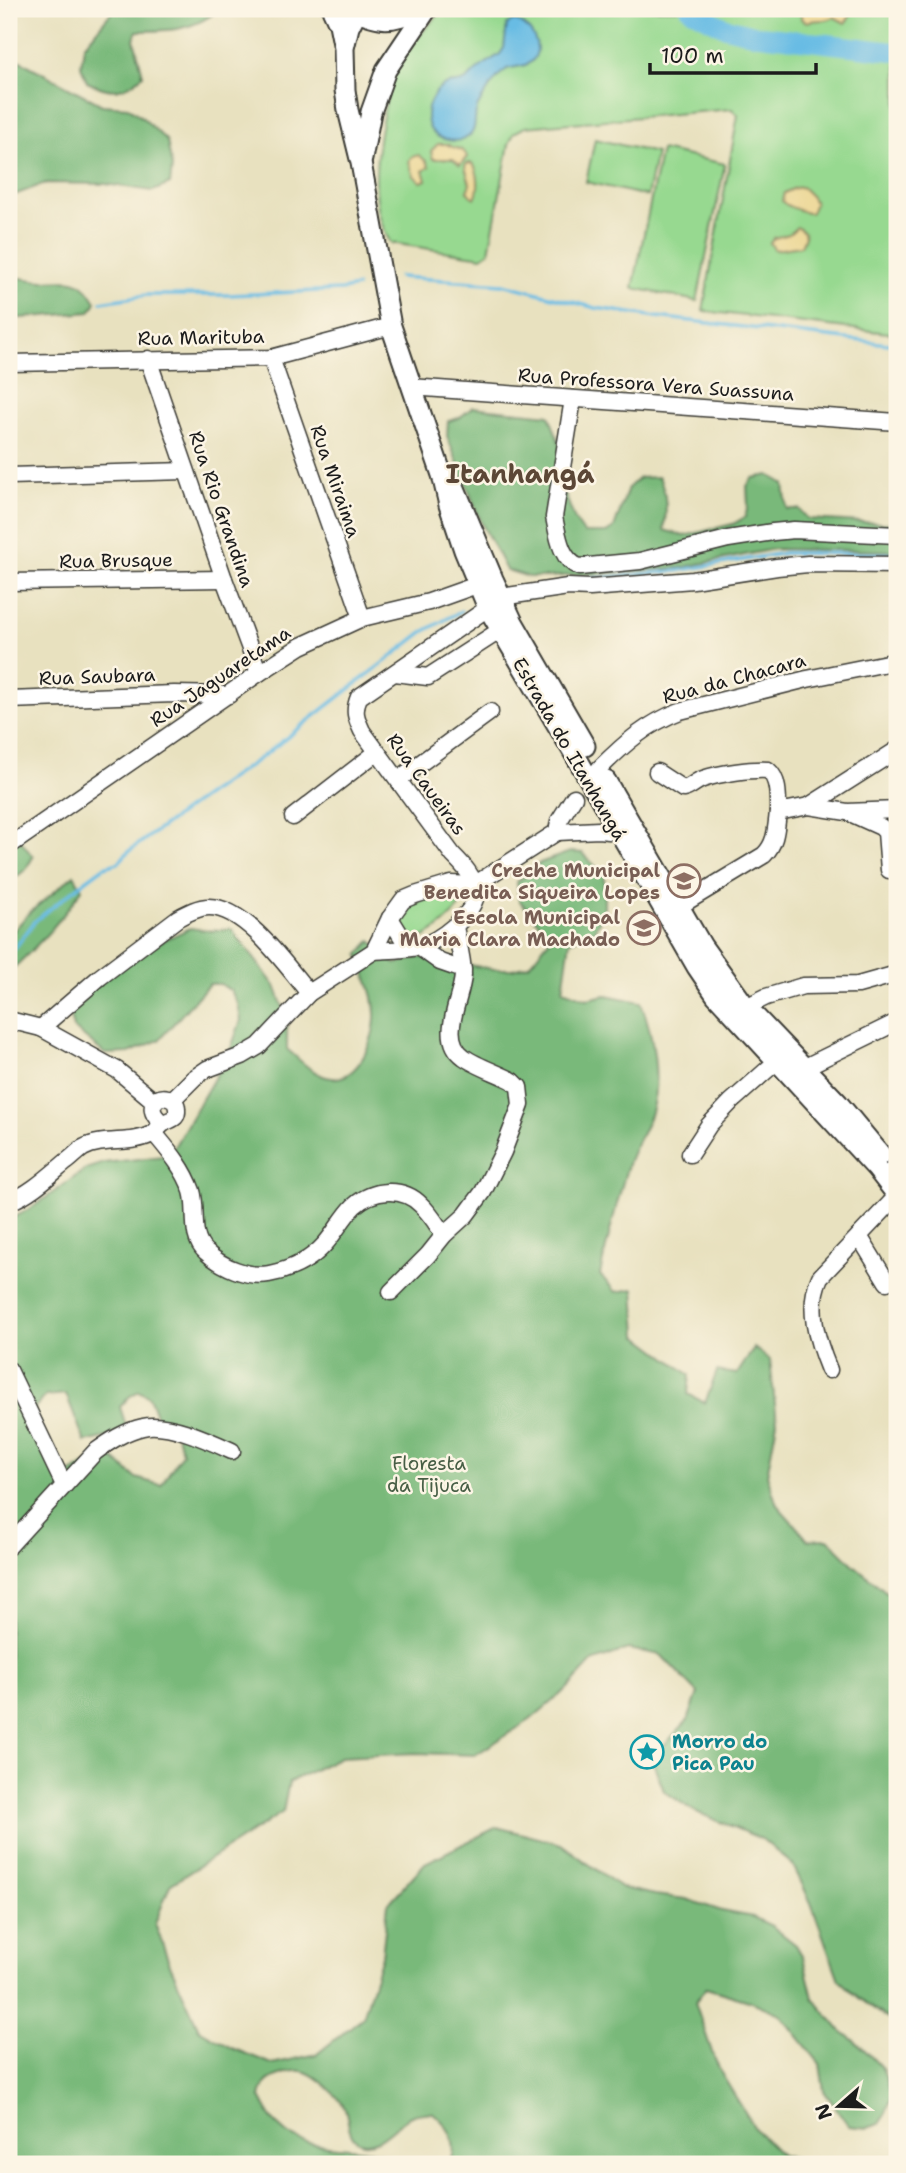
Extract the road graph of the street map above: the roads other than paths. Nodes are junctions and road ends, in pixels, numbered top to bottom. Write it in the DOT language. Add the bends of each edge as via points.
graph roads {
  1 [pos="332,9"];
  2 [pos="355,9"];
  3 [pos="427,9"];
  4 [pos="403,11"];
  5 [pos="344,48"];
  6 [pos="361,163"];
  7 [pos="391,326"];
  8 [pos="271,358"];
  9 [pos="148,359"];
  10 [pos="9,363"];
  11 [pos="411,387"];
  12 [pos="573,399"];
  13 [pos="897,422"];
  14 [pos="186,471"];
  15 [pos="442,475"];
  16 [pos="9,476"];
  17 [pos="897,535"];
  18 [pos="897,565"];
  19 [pos="224,579"];
  20 [pos="9,582"];
  21 [pos="477,585"];
  22 [pos="494,602"];
  23 [pos="362,618"];
  24 [pos="507,626"];
  25 [pos="435,646"];
  26 [pos="897,662"];
  27 [pos="447,665"];
  28 [pos="259,673"];
  29 [pos="395,673"];
  30 [pos="174,694"];
  31 [pos="229,695"];
  32 [pos="9,700"];
  33 [pos="490,712"];
  34 [pos="191,720"];
  35 [pos="897,750"];
  36 [pos="377,752"];
  37 [pos="599,769"];
  38 [pos="657,772"];
  39 [pos="399,779"];
  40 [pos="574,797"];
  41 [pos="809,806"];
  42 [pos="897,810"];
  43 [pos="778,812"];
  44 [pos="848,812"];
  45 [pos="293,817"];
  46 [pos="557,832"];
  47 [pos="619,832"];
  48 [pos="15,833"];
  49 [pos="9,846"];
  50 [pos="453,855"];
  51 [pos="889,870"];
  52 [pos="474,885"];
  53 [pos="438,888"];
  54 [pos="678,906"];
  55 [pos="390,918"];
  56 [pos="455,927"];
  57 [pos="414,947"];
  58 [pos="374,951"];
  59 [pos="463,970"];
  60 [pos="897,974"];
  61 [pos="309,993"];
  62 [pos="747,1007"];
  63 [pos="9,1020"];
  64 [pos="897,1022"];
  65 [pos="41,1028"];
  66 [pos="777,1061"];
  67 [pos="803,1069"];
  68 [pos="173,1099"];
  69 [pos="155,1102"];
  70 [pos="159,1128"];
  71 [pos="690,1154"];
  72 [pos="896,1170"];
  73 [pos="897,1195"];
  74 [pos="9,1202"];
  75 [pos="444,1235"];
  76 [pos="859,1236"];
  77 [pos="887,1282"];
  78 [pos="391,1293"];
  79 [pos="9,1370"];
  80 [pos="829,1370"];
  81 [pos="232,1451"];
  82 [pos="64,1485"];
  83 [pos="9,1546"];
  1 -- 5 [label="main road"];
  2 -- 4 [label="main road" via="382,20"];
  2 -- 5 [label="main road"];
  3 -- 6 [label="main road" via="383,78"];
  5 -- 6 [label="main road, Estrada do Itanhangá" via="348,110"];
  6 -- 7 [label="main road, Estrada do Itanhangá"];
  7 -- 8 [label="street, Rua Marituba"];
  7 -- 11 [label="main road, Estrada do Itanhangá"];
  8 -- 9 [label="street, Rua Marituba"];
  8 -- 23 [label="street, Rua Miraima"];
  9 -- 10 [label="street, Rua Marituba"];
  9 -- 14 [label="street, Rua Rio Grandina"];
  11 -- 12 [label="street, Rua Professora Vera Suassuna"];
  11 -- 15 [label="main road, Estrada do Itanhangá"];
  12 -- 13 [label="street, Rua Professora Vera Suassuna"];
  12 -- 17 [label="street" via="554,517 571,564 640,561 728,539 794,530"];
  14 -- 16 [label="street"];
  14 -- 19 [label="street, Rua Rio Grandina"];
  15 -- 21 [label="main road, Estrada do Itanhangá"];
  15 -- 22 [label="main road, Estrada do Itanhangá" via="452,482 461,500"];
  18 -- 22 [label="street" via="808,564 693,580 568,587"];
  19 -- 20 [label="street, Rua Brusque"];
  19 -- 28 [label="street, Rua Rio Grandina"];
  21 -- 22 [label="main road, Estrada do Itanhangá"];
  21 -- 23 [label="street, Rua Jaguaretama"];
  22 -- 24 [label="main road, Estrada do Itanhangá"];
  22 -- 25 [label="street"];
  23 -- 28 [label="street, Rua Jaguaretama" via="301,646"];
  24 -- 27 [label="street"];
  24 -- 37 [label="main road, Estrada do Itanhangá"];
  24 -- 47 [label="main road, Estrada do Itanhangá"];
  25 -- 27 [label="street"];
  25 -- 29 [label="street"];
  26 -- 37 [label="street, Rua da Chacara" via="680,711 644,728"];
  27 -- 29 [label="street" via="428,677"];
  28 -- 31 [label="street, Rua Jaguaretama"];
  29 -- 36 [label="street, Rua Caueiras" via="359,697 355,705 362,731"];
  30 -- 31 [label="street, Rua Saubara"];
  30 -- 32 [label="street, Rua Saubara"];
  30 -- 34 [label="street"];
  31 -- 34 [label="street, Rua Jaguaretama"];
  33 -- 39 [label="street"];
  34 -- 48 [label="street, Rua Jaguaretama"];
  35 -- 41 [label="street"];
  36 -- 39 [label="street, Rua Caueiras"];
  36 -- 45 [label="street"];
  37 -- 54 [label="main road, Estrada do Itanhangá"];
  38 -- 43 [label="street" via="688,789 706,778 768,770 775,779"];
  39 -- 50 [label="street, Rua Caueiras"];
  40 -- 46 [label="street"];
  41 -- 43 [label="street"];
  41 -- 44 [label="street"];
  42 -- 44 [label="street"];
  43 -- 54 [label="street" via="775,838 764,855"];
  44 -- 51 [label="street" via="886,832"];
  46 -- 47 [label="street"];
  46 -- 52 [label="street"];
  47 -- 66 [label="main road, Estrada do Itanhangá" via="716,995"];
  48 -- 49 [label="street, Rua Jaguaretama"];
  50 -- 52 [label="street, Rua Caueiras"];
  50 -- 53 [label="street" via="449,873"];
  52 -- 53 [label="street"];
  52 -- 56 [label="street" via="471,907"];
  53 -- 55 [label="street" via="403,901"];
  54 -- 62 [label="main road, Estrada do Itanhangá"];
  55 -- 57 [label="street"];
  55 -- 58 [label="street"];
  56 -- 57 [label="street"];
  56 -- 59 [label="street"];
  57 -- 58 [label="street"];
  57 -- 59 [label="street"];
  58 -- 61 [label="street"];
  59 -- 75 [label="street" via="452,1019 453,1040 463,1057 513,1080 519,1087 521,1105 483,1192"];
  60 -- 62 [label="street" via="858,985 803,986"];
  61 -- 65 [label="street" via="238,917 208,907 178,918"];
  61 -- 68 [label="street" via="260,1046 207,1069"];
  62 -- 67 [label="main road, Estrada do Itanhangá"];
  63 -- 65 [label="street"];
  64 -- 67 [label="street"];
  65 -- 69 [label="street" via="117,1070"];
  66 -- 71 [label="street" via="709,1125"];
  66 -- 73 [label="main road, Estrada do Itanhangá"];
  67 -- 72 [label="main road, Estrada do Itanhangá"];
  68 -- 69 [label="street"];
  68 -- 70 [label="street" via="177,1114"];
  69 -- 70 [label="street" via="152,1113"];
  70 -- 74 [label="street" via="142,1138 101,1142 83,1149"];
  70 -- 75 [label="street" via="192,1193 196,1236 204,1251 255,1277 308,1259 352,1208 379,1192 406,1194 421,1203"];
  73 -- 76 [label="street"];
  75 -- 78 [label="street"];
  76 -- 77 [label="street"];
  76 -- 80 [label="street" via="820,1278 812,1302 819,1345"];
  79 -- 82 [label="street"];
  81 -- 82 [label="street" via="196,1435 146,1426 103,1446"];
  82 -- 83 [label="street"];
}
